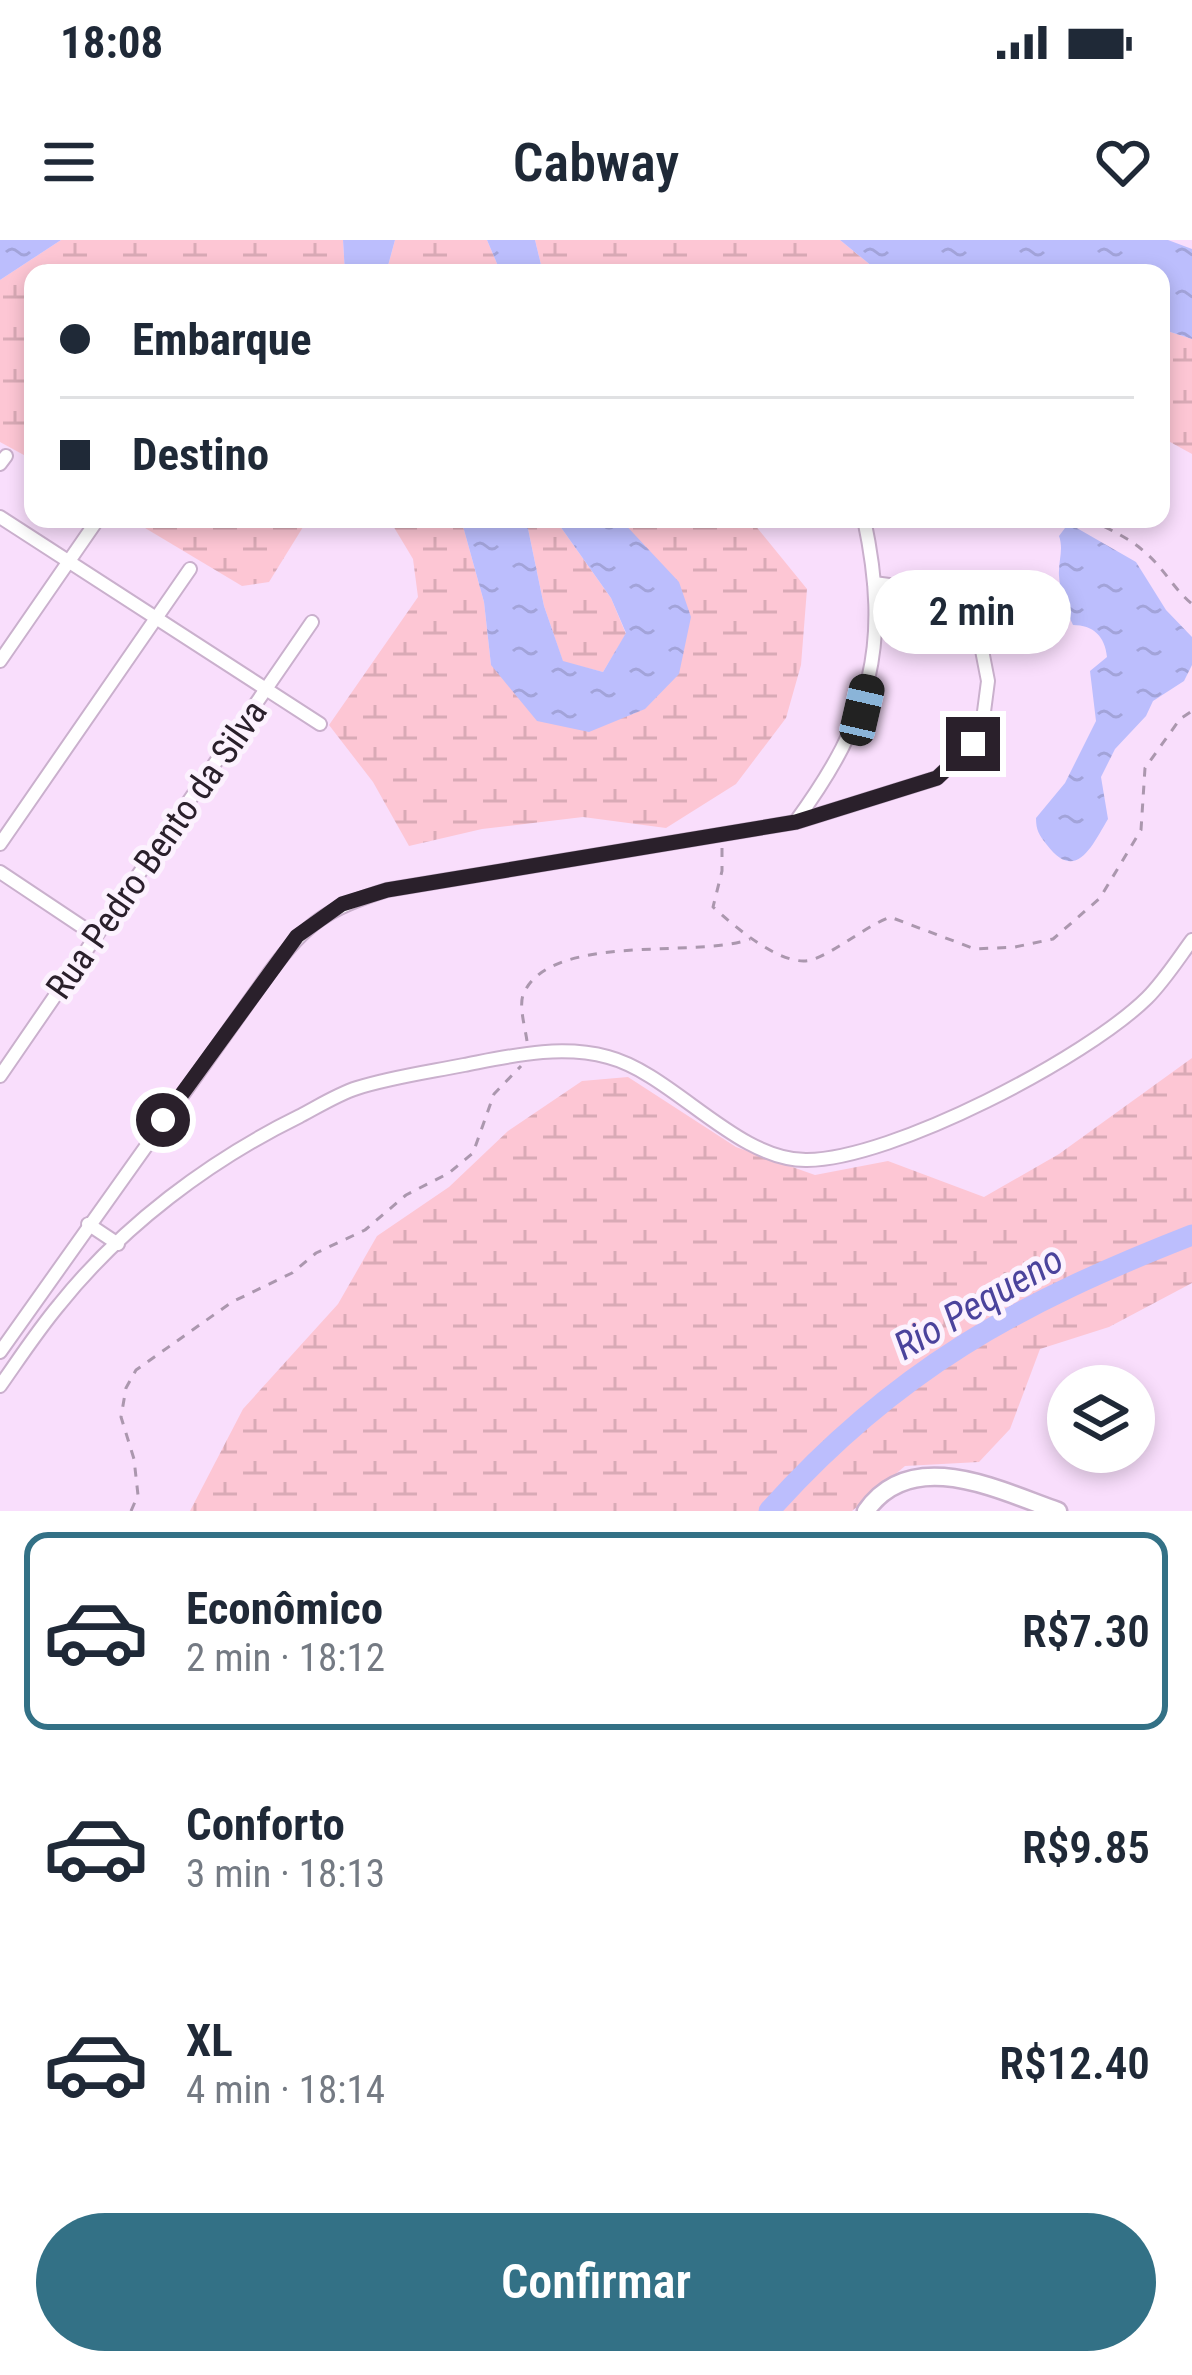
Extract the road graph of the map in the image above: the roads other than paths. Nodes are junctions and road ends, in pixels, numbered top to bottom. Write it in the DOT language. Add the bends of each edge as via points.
graph roads {
  1 [pos="0,517"];
  2 [pos="92,528"];
  3 [pos="865,528"];
  4 [pos="69,562"];
  5 [pos="190,568"];
  6 [pos="874,583"];
  7 [pos="156,618"];
  8 [pos="312,622"];
  9 [pos="0,661"];
  10 [pos="266,689"];
  11 [pos="320,724"];
  12 [pos="796,822"];
  13 [pos="0,844"];
  14 [pos="0,872"];
  15 [pos="96,936"];
  16 [pos="1192,940"];
  17 [pos="0,1076"];
  18 [pos="88,1224"];
  19 [pos="118,1244"];
  20 [pos="0,1352"];
  21 [pos="0,1386"];
  22 [pos="866,1511"];
  23 [pos="1058,1511"];
  1 -- 4 [label="street"];
  2 -- 4 [label="street"];
  3 -- 6 [label="street"];
  4 -- 7 [label="street"];
  4 -- 9 [label="street"];
  5 -- 7 [label="street"];
  6 -- 12 [label="street" via="875,654 862,710"];
  6 -- 12 [label="street" via="919,589 955,610 980,640 988,681 982,727 937,778"];
  7 -- 10 [label="street"];
  7 -- 13 [label="street"];
  8 -- 10 [label="street, Rua Pedro Bento da Silva"];
  10 -- 11 [label="street"];
  10 -- 15 [label="street, Rua Pedro Bento da Silva"];
  12 -- 18 [label="street" via="342,904 297,936"];
  14 -- 15 [label="street"];
  15 -- 17 [label="street, Rua Pedro Bento da Silva"];
  16 -- 19 [label="street" via="1149,996 1064,1060 860,1152 804,1161 766,1150 641,1069 606,1056 529,1052 355,1088 262,1134 176,1192"];
  18 -- 19 [label="street"];
  18 -- 20 [label="street"];
  19 -- 21 [label="street" via="58,1305"];
  22 -- 23 [label="main road" via="900,1484 930,1476 966,1479"];
}
